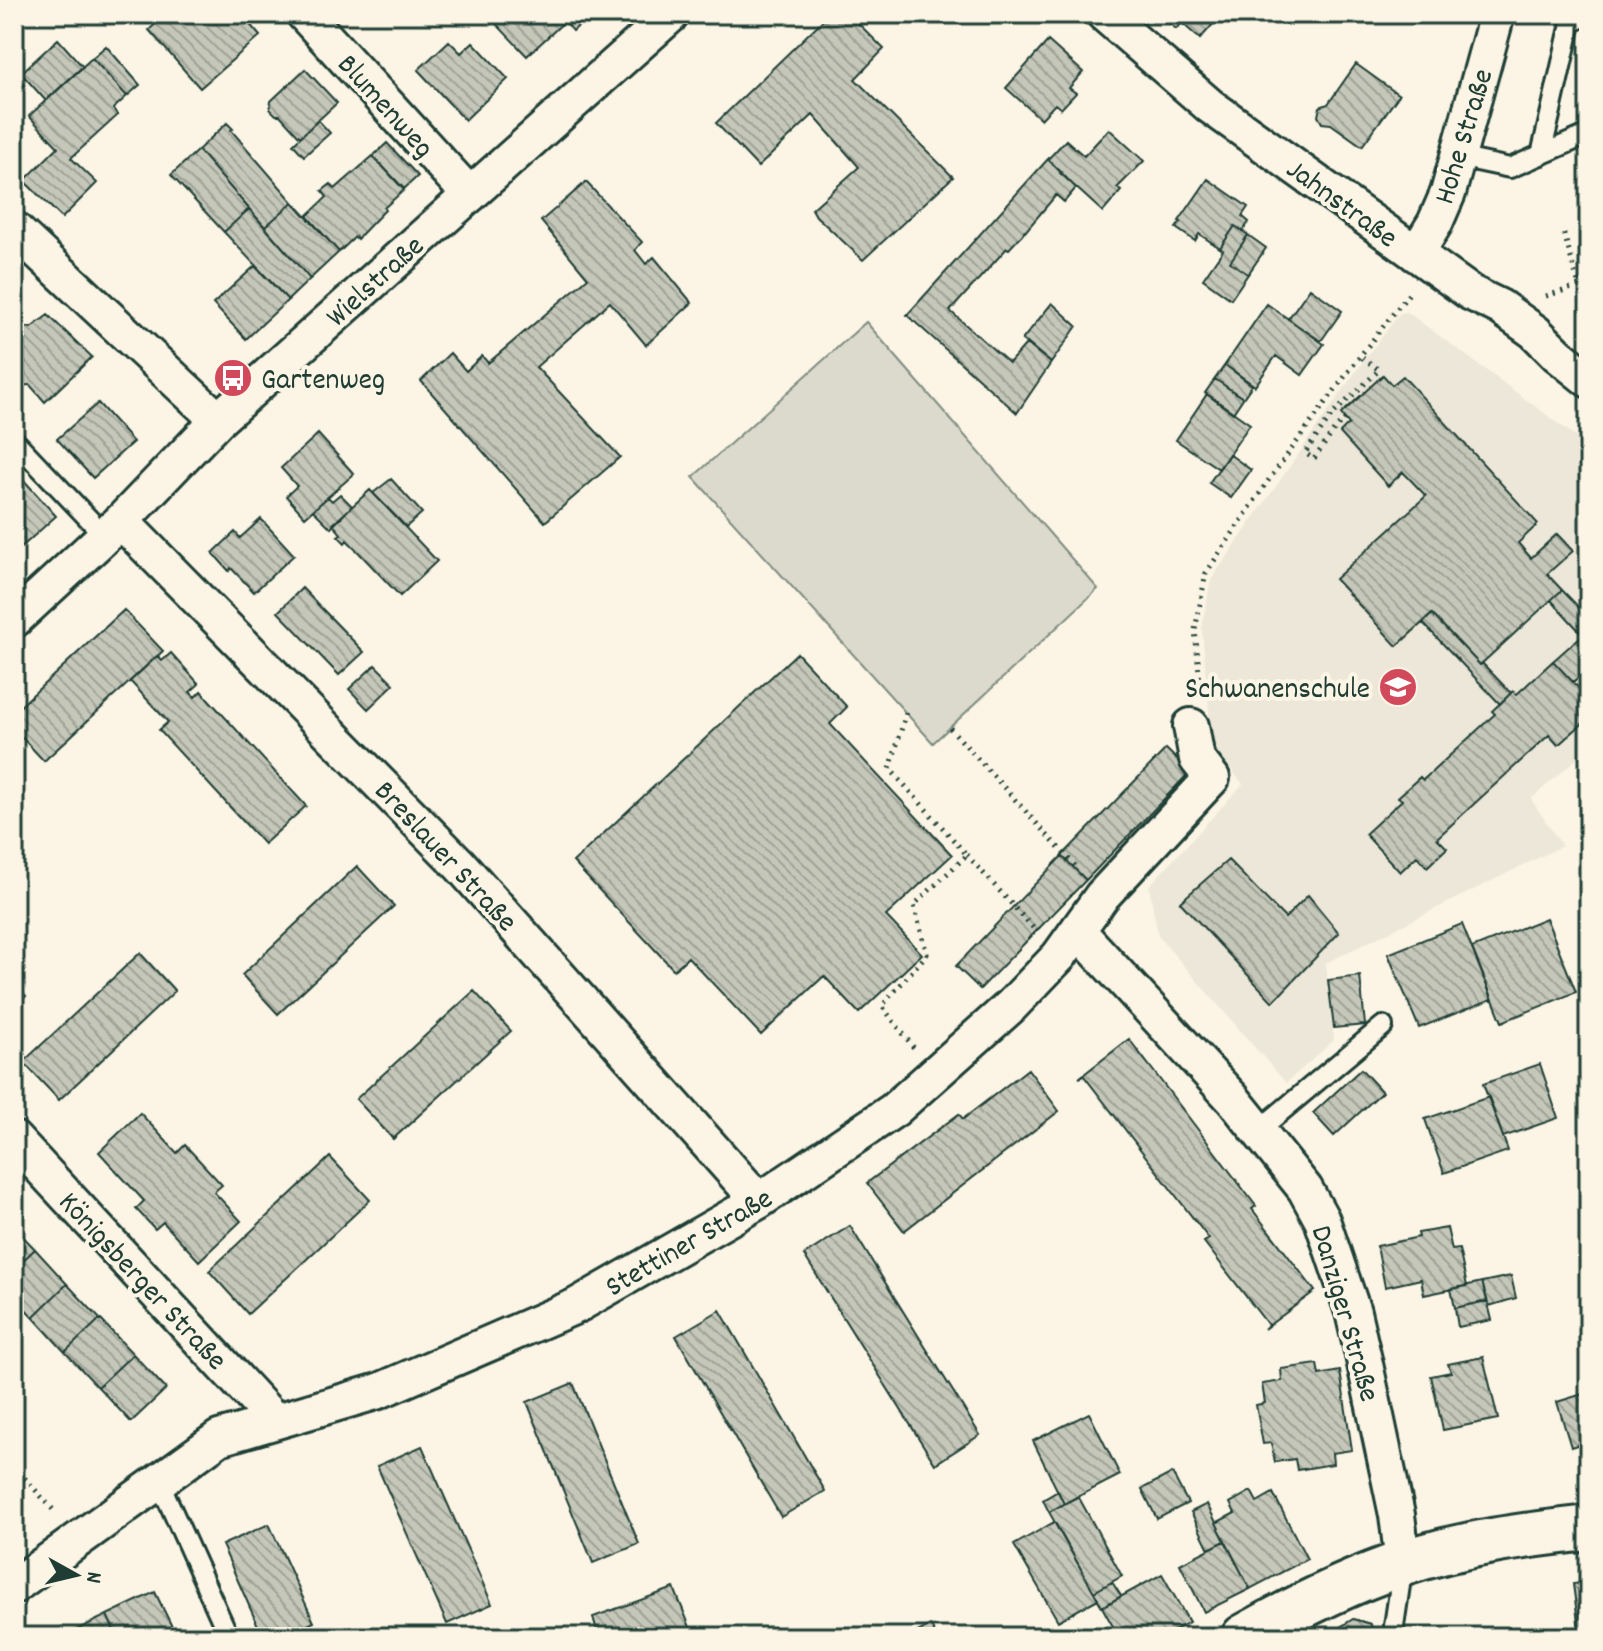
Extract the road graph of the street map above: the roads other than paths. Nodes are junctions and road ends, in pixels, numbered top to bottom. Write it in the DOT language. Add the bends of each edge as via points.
graph roads {
  1 [pos="304,14"];
  2 [pos="672,14"];
  3 [pos="1104,14"];
  4 [pos="1497,14"];
  5 [pos="1589,14"];
  6 [pos="1589,134"];
  7 [pos="1541,155"];
  8 [pos="1458,157"];
  9 [pos="470,195"];
  10 [pos="14,229"];
  11 [pos="1416,254"];
  12 [pos="1589,380"];
  13 [pos="218,420"];
  14 [pos="14,440"];
  15 [pos="113,528"];
  16 [pos="14,620"];
  17 [pos="1191,726"];
  18 [pos="1069,943"];
  19 [pos="1383,1026"];
  20 [pos="1259,1130"];
  21 [pos="14,1139"];
  22 [pos="759,1201"];
  23 [pos="275,1421"];
  24 [pos="159,1481"];
  25 [pos="1589,1528"];
  26 [pos="1403,1563"];
  27 [pos="14,1586"];
  28 [pos="229,1637"];
  29 [pos="1244,1637"];
  30 [pos="1395,1637"];
  1 -- 9 [label="street, Blumenweg"];
  2 -- 9 [label="street, Wielstraße"];
  3 -- 11 [label="street, Jahnstraße" via="1210,106"];
  4 -- 8 [label="street, Hohe Straße"];
  5 -- 7 [label="lane" via="1571,23"];
  6 -- 7 [label="lane"];
  7 -- 8 [label="lane" via="1510,168"];
  8 -- 11 [label="street, Hohe Straße" via="1448,193"];
  9 -- 13 [label="street, Wielstraße"];
  10 -- 13 [label="street"];
  11 -- 12 [label="street, Jahnstraße" via="1535,332"];
  13 -- 15 [label="street, Wielstraße"];
  14 -- 15 [label="lane"];
  15 -- 16 [label="street, Wielstraße"];
  15 -- 22 [label="street, Breslauer Straße" via="460,865"];
  17 -- 18 [label="street, Stettiner Straße" via="1197,759 1212,778 1102,896"];
  18 -- 20 [label="street, Danziger Straße" via="1149,1006"];
  18 -- 22 [label="street, Stettiner Straße" via="1011,1006 894,1110"];
  19 -- 20 [label="lane"];
  20 -- 26 [label="street, Danziger Straße" via="1322,1220 1353,1312"];
  21 -- 23 [label="street, Königsberger Straße"];
  22 -- 23 [label="street, Stettiner Straße" via="576,1306 379,1391"];
  23 -- 24 [label="street, Stettiner Straße" via="219,1438"];
  24 -- 27 [label="street, Stettiner Straße"];
  24 -- 28 [label="lane"];
  25 -- 26 [label="main road" via="1479,1544"];
  26 -- 29 [label="main road"];
  26 -- 30 [label="lane, Danziger Straße"];
}
